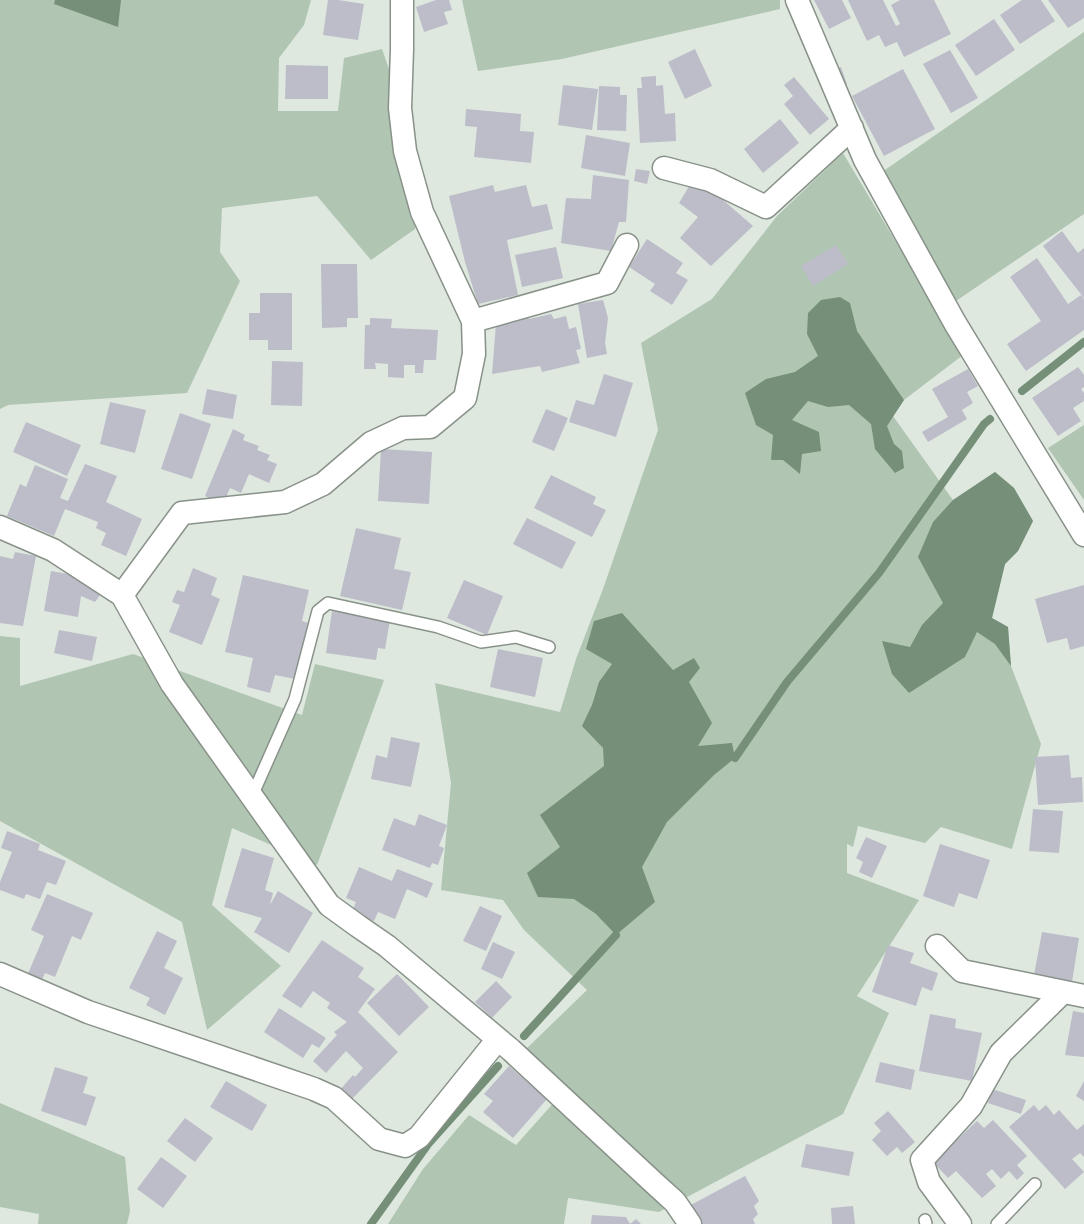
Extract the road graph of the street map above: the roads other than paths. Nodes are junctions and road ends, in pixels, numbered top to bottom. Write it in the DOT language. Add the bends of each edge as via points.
graph roads {
  1 [pos="402,0"];
  2 [pos="798,0"];
  3 [pos="852,128"];
  4 [pos="664,168"];
  5 [pos="627,245"];
  6 [pos="473,321"];
  7 [pos="0,526"];
  8 [pos="1084,534"];
  9 [pos="122,595"];
  10 [pos="548,647"];
  11 [pos="252,796"];
  12 [pos="937,946"];
  13 [pos="0,974"];
  14 [pos="1074,994"];
  15 [pos="498,1039"];
  16 [pos="1035,1184"];
  17 [pos="690,1224"];
  18 [pos="960,1224"];
  19 [pos="997,1224"];
  1 -- 6 [label="street" via="400,108 405,152 422,212"];
  2 -- 3 [label="street"];
  3 -- 4 [label="street" via="766,207 710,180"];
  3 -- 8 [label="street" via="865,160 955,323"];
  5 -- 6 [label="street" via="607,283"];
  6 -- 9 [label="street" via="474,354 465,398 430,427 403,428 371,443 323,484 285,502 182,513"];
  7 -- 9 [label="street" via="53,550"];
  9 -- 11 [label="street" via="172,684"];
  10 -- 11 [label="lane" via="516,637 481,642 438,627 328,603 318,611 295,699"];
  11 -- 15 [label="street" via="329,905 387,946"];
  12 -- 14 [label="street" via="962,971"];
  13 -- 15 [label="street" via="88,1012 314,1089 334,1098 379,1139 404,1146 419,1137"];
  14 -- 18 [label="street" via="1000,1053 972,1106 922,1160 929,1182"];
  15 -- 17 [label="street" via="675,1202"];
  16 -- 19 [label="lane"];
}
